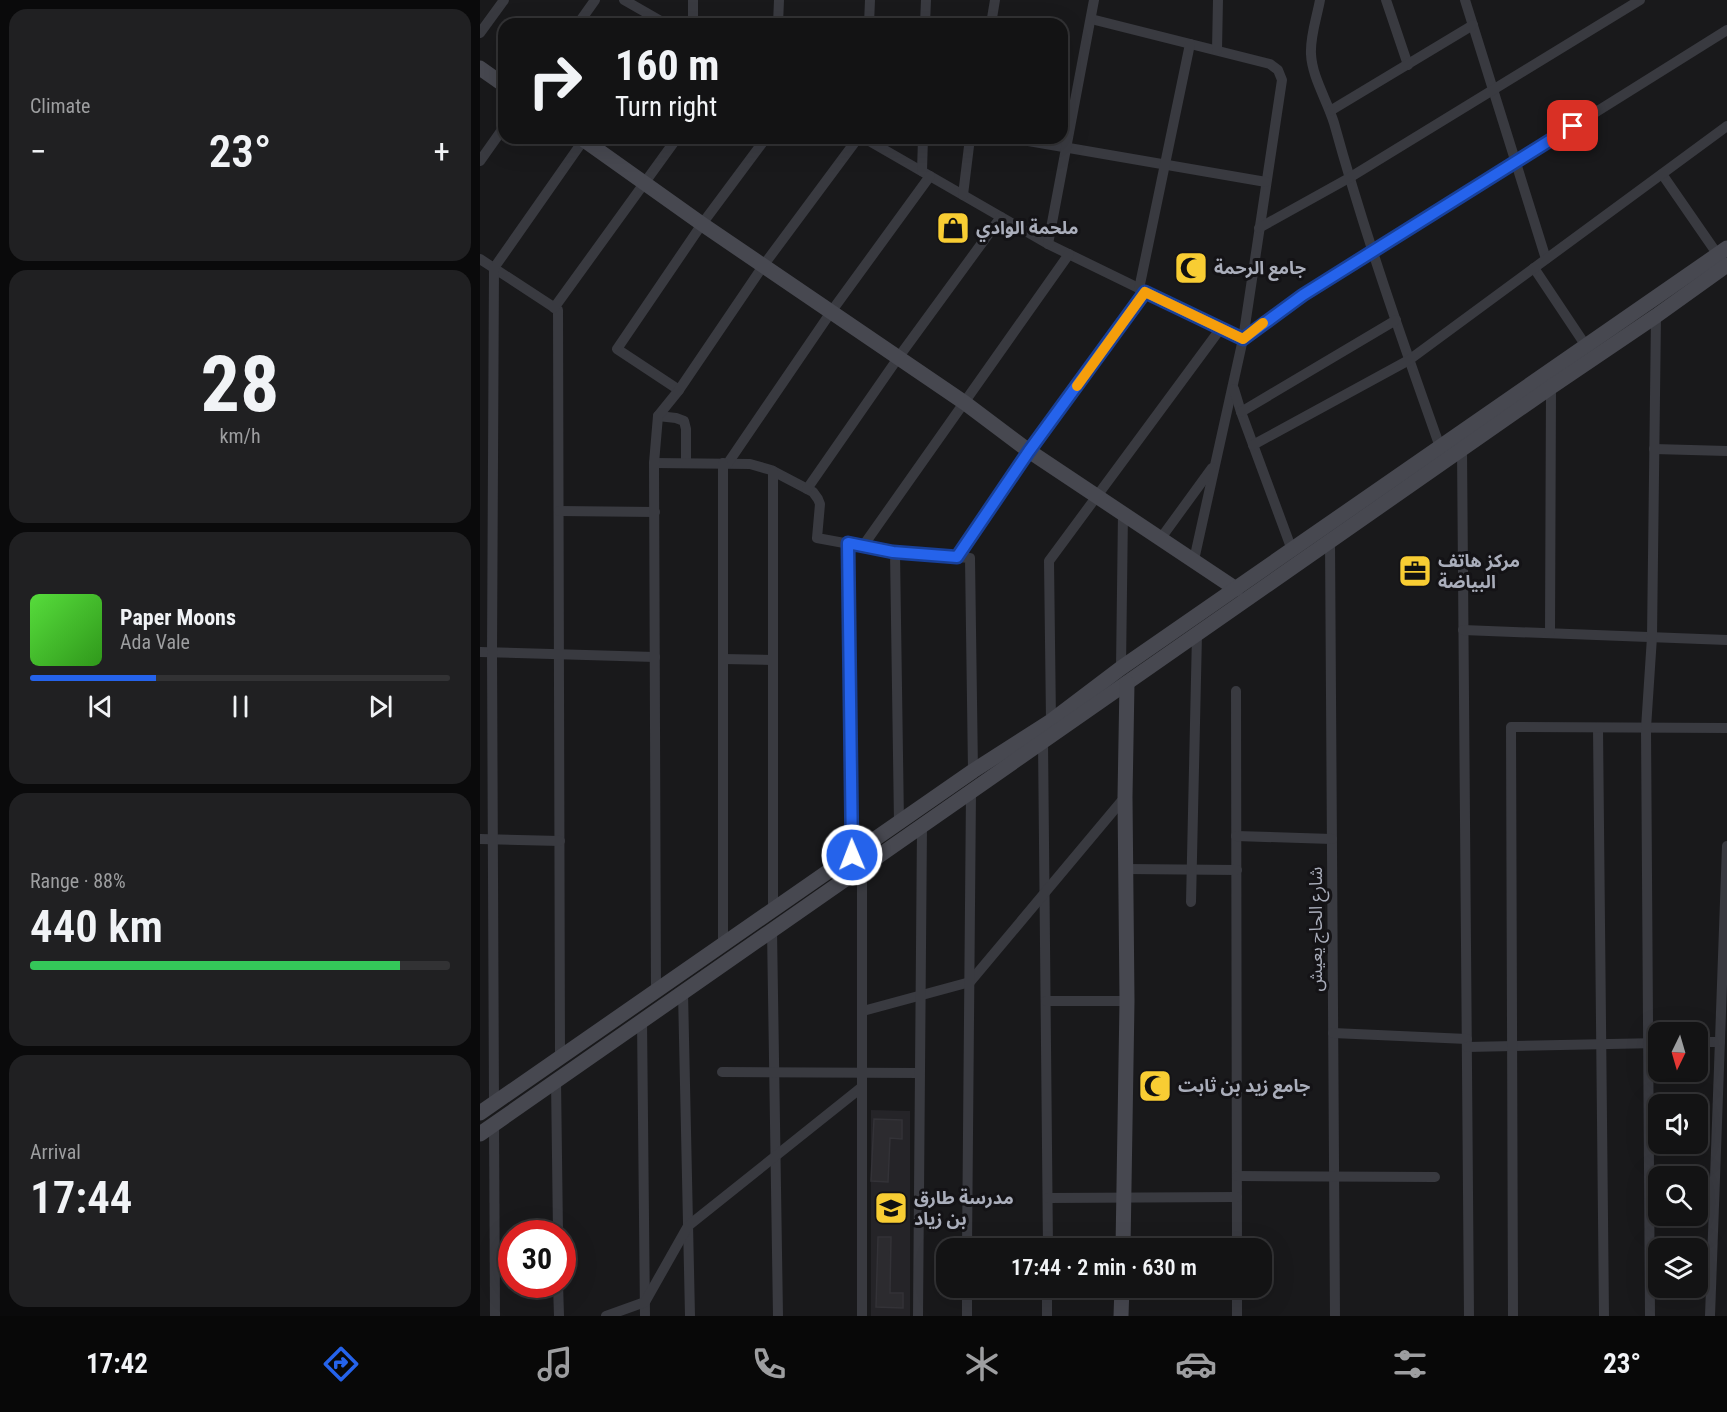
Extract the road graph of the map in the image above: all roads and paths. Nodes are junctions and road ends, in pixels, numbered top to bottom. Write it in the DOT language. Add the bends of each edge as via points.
graph roads {
  1 [pos="504,0"];
  2 [pos="595,0"];
  3 [pos="624,0"];
  4 [pos="693,0"];
  5 [pos="779,0"];
  6 [pos="870,0"];
  7 [pos="926,0"];
  8 [pos="995,0"];
  9 [pos="1094,0"];
  10 [pos="1218,0"];
  11 [pos="1320,0"];
  12 [pos="1386,0"];
  13 [pos="1465,0"];
  14 [pos="1640,0"];
  15 [pos="582,18"];
  16 [pos="656,18"];
  17 [pos="693,18"];
  18 [pos="778,18"];
  19 [pos="869,18"];
  20 [pos="925,18"];
  21 [pos="992,18"];
  22 [pos="1091,19"];
  23 [pos="1473,25"];
  24 [pos="1727,30"];
  25 [pos="480,33"];
  26 [pos="1190,44"];
  27 [pos="1217,50"];
  28 [pos="1408,65"];
  29 [pos="480,68"];
  30 [pos="498,81"];
  31 [pos="1492,90"];
  32 [pos="1330,111"];
  33 [pos="1727,126"];
  34 [pos="498,136"];
  35 [pos="1068,137"];
  36 [pos="580,144"];
  37 [pos="590,144"];
  38 [pos="673,144"];
  39 [pos="762,144"];
  40 [pos="859,144"];
  41 [pos="874,144"];
  42 [pos="923,144"];
  43 [pos="969,144"];
  44 [pos="1048,144"];
  45 [pos="1067,144"];
  46 [pos="1066,147"];
  47 [pos="480,161"];
  48 [pos="1515,162"];
  49 [pos="1165,165"];
  50 [pos="926,174"];
  51 [pos="1662,174"];
  52 [pos="1349,178"];
  53 [pos="645,183"];
  54 [pos="1266,183"];
  55 [pos="963,195"];
  56 [pos="1001,217"];
  57 [pos="702,224"];
  58 [pos="1259,228"];
  59 [pos="1048,244"];
  60 [pos="1374,250"];
  61 [pos="1069,254"];
  62 [pos="1724,256"];
  63 [pos="480,259"];
  64 [pos="1546,259"];
  65 [pos="763,266"];
  66 [pos="494,268"];
  67 [pos="1534,268"];
  68 [pos="1142,291"];
  69 [pos="554,308"];
  70 [pos="831,312"];
  71 [pos="1656,316"];
  72 [pos="1396,320"];
  73 [pos="1221,328"];
  74 [pos="1243,339"];
  75 [pos="1586,346"];
  76 [pos="898,358"];
  77 [pos="1409,360"];
  78 [pos="1233,387"];
  79 [pos="1551,387"];
  80 [pos="679,390"];
  81 [pos="965,404"];
  82 [pos="1240,412"];
  83 [pos="658,416"];
  84 [pos="1253,445"];
  85 [pos="1440,447"];
  86 [pos="1462,449"];
  87 [pos="1654,449"];
  88 [pos="1029,451"];
  89 [pos="1727,451"];
  90 [pos="654,463"];
  91 [pos="686,463"];
  92 [pos="1216,463"];
  93 [pos="725,464"];
  94 [pos="773,471"];
  95 [pos="807,489"];
  96 [pos="1098,496"];
  97 [pos="559,511"];
  98 [pos="655,512"];
  99 [pos="1123,512"];
  100 [pos="1161,538"];
  101 [pos="1330,541"];
  102 [pos="848,543"];
  103 [pos="863,546"];
  104 [pos="1292,550"];
  105 [pos="895,552"];
  106 [pos="957,557"];
  107 [pos="1194,560"];
  108 [pos="1236,589"];
  109 [pos="1463,630"];
  110 [pos="1550,633"];
  111 [pos="1197,634"];
  112 [pos="1652,637"];
  113 [pos="1727,640"];
  114 [pos="480,652"];
  115 [pos="492,652"];
  116 [pos="559,655"];
  117 [pos="655,657"];
  118 [pos="723,658"];
  119 [pos="773,660"];
  120 [pos="1124,676"];
  121 [pos="1236,691"];
  122 [pos="1051,722"];
  123 [pos="1598,728"];
  124 [pos="1646,728"];
  125 [pos="1727,728"];
  126 [pos="1043,741"];
  127 [pos="973,771"];
  128 [pos="971,791"];
  129 [pos="1125,797"];
  130 [pos="898,823"];
  131 [pos="922,825"];
  132 [pos="1236,836"];
  133 [pos="480,839"];
  134 [pos="493,839"];
  135 [pos="1332,839"];
  136 [pos="560,841"];
  137 [pos="1727,846"];
  138 [pos="852,855"];
  139 [pos="862,867"];
  140 [pos="1126,869"];
  141 [pos="1192,870"];
  142 [pos="1237,870"];
  143 [pos="1045,890"];
  144 [pos="1191,902"];
  145 [pos="773,910"];
  146 [pos="772,930"];
  147 [pos="723,945"];
  148 [pos="969,982"];
  149 [pos="656,991"];
  150 [pos="682,992"];
  151 [pos="919,996"];
  152 [pos="1046,1001"];
  153 [pos="1127,1001"];
  154 [pos="863,1011"];
  155 [pos="642,1020"];
  156 [pos="1653,1022"];
  157 [pos="1333,1033"];
  158 [pos="1708,1042"];
  159 [pos="1720,1042"];
  160 [pos="1467,1043"];
  161 [pos="1648,1043"];
  162 [pos="1601,1044"];
  163 [pos="1512,1047"];
  164 [pos="560,1058"];
  165 [pos="722,1072"];
  166 [pos="774,1072"];
  167 [pos="862,1072"];
  168 [pos="919,1073"];
  169 [pos="556,1080"];
  170 [pos="1653,1082"];
  171 [pos="862,1086"];
  172 [pos="1722,1098"];
  173 [pos="494,1104"];
  174 [pos="480,1113"];
  175 [pos="494,1124"];
  176 [pos="480,1134"];
  177 [pos="776,1155"];
  178 [pos="1334,1175"];
  179 [pos="1237,1176"];
  180 [pos="1435,1177"];
  181 [pos="1237,1197"];
  182 [pos="1048,1198"];
  183 [pos="1124,1199"];
  184 [pos="558,1220"];
  185 [pos="687,1226"];
  186 [pos="967,1238"];
  187 [pos="1048,1238"];
  188 [pos="1123,1238"];
  189 [pos="1237,1238"];
  190 [pos="558,1298"];
  191 [pos="967,1298"];
  192 [pos="1047,1298"];
  193 [pos="1122,1298"];
  194 [pos="1237,1298"];
  195 [pos="645,1302"];
  196 [pos="495,1316"];
  197 [pos="559,1316"];
  198 [pos="606,1316"];
  199 [pos="645,1316"];
  200 [pos="690,1316"];
  201 [pos="778,1316"];
  202 [pos="862,1316"];
  203 [pos="918,1316"];
  204 [pos="967,1316"];
  205 [pos="1047,1316"];
  206 [pos="1121,1316"];
  207 [pos="1237,1316"];
  208 [pos="1335,1316"];
  209 [pos="1469,1316"];
  210 [pos="1513,1316"];
  211 [pos="1604,1316"];
  212 [pos="1650,1316"];
  213 [pos="1710,1316"];
  1 -- 25 [label="street"];
  2 -- 15 [label="street"];
  3 -- 16 [label="street"];
  4 -- 17 [label="street"];
  5 -- 18 [label="street"];
  6 -- 19 [label="street"];
  7 -- 20 [label="street"];
  8 -- 21 [label="street"];
  9 -- 22 [label="street"];
  10 -- 27 [label="street"];
  11 -- 32 [label="street" via="1311,53"];
  12 -- 28 [label="street"];
  13 -- 23 [label="street"];
  14 -- 31 [label="street"];
  22 -- 26 [label="street"];
  22 -- 35 [label="street"];
  23 -- 28 [label="street"];
  23 -- 31 [label="street"];
  24 -- 48 [label="street"];
  26 -- 27 [label="street"];
  26 -- 49 [label="street"];
  27 -- 54 [label="street" via="1270,64 1282,80"];
  28 -- 32 [label="street"];
  29 -- 30 [label="main road"];
  31 -- 48 [label="street"];
  31 -- 52 [label="street"];
  32 -- 52 [label="street"];
  33 -- 51 [label="street"];
  34 -- 47 [label="street"];
  36 -- 66 [label="street"];
  37 -- 53 [label="main road"];
  38 -- 53 [label="street"];
  39 -- 57 [label="street"];
  40 -- 65 [label="street"];
  41 -- 50 [label="street"];
  42 -- 50 [label="street"];
  43 -- 55 [label="street"];
  44 -- 46 [label="street"];
  45 -- 46 [label="street"];
  46 -- 49 [label="street"];
  46 -- 59 [label="street"];
  48 -- 60 [label="street"];
  48 -- 64 [label="street"];
  49 -- 54 [label="street"];
  49 -- 68 [label="street"];
  50 -- 55 [label="street"];
  50 -- 70 [label="street"];
  51 -- 62 [label="street"];
  51 -- 64 [label="street"];
  52 -- 58 [label="street"];
  52 -- 60 [label="street"];
  53 -- 57 [label="main road"];
  53 -- 69 [label="street"];
  54 -- 58 [label="street"];
  55 -- 56 [label="street"];
  56 -- 59 [label="street"];
  56 -- 76 [label="street"];
  57 -- 65 [label="main road"];
  57 -- 80 [label="street" via="617,349"];
  58 -- 74 [label="street"];
  59 -- 61 [label="street"];
  60 -- 72 [label="street"];
  60 -- 74 [label="street"];
  61 -- 68 [label="street"];
  61 -- 81 [label="street"];
  62 -- 71 [label="main road"];
  62 -- 75 [label="main road"];
  63 -- 66 [label="street"];
  64 -- 67 [label="street"];
  65 -- 70 [label="main road"];
  65 -- 80 [label="street"];
  66 -- 69 [label="street"];
  66 -- 115 [label="street"];
  67 -- 75 [label="street"];
  67 -- 77 [label="street"];
  68 -- 73 [label="street"];
  68 -- 88 [label="street"];
  69 -- 97 [label="street" via="558,310"];
  70 -- 76 [label="main road"];
  70 -- 93 [label="street"];
  71 -- 79 [label="main road"];
  71 -- 87 [label="street"];
  72 -- 77 [label="street"];
  72 -- 82 [label="street"];
  73 -- 74 [label="street"];
  73 -- 96 [label="street"];
  74 -- 78 [label="street"];
  75 -- 85 [label="main road"];
  76 -- 81 [label="main road"];
  76 -- 95 [label="street"];
  77 -- 84 [label="street"];
  77 -- 85 [label="street"];
  78 -- 82 [label="street"];
  78 -- 92 [label="street"];
  79 -- 86 [label="main road"];
  79 -- 110 [label="street"];
  80 -- 83 [label="street"];
  81 -- 88 [label="main road"];
  81 -- 103 [label="street"];
  82 -- 84 [label="street"];
  83 -- 90 [label="street"];
  83 -- 91 [label="street" via="684,422"];
  84 -- 104 [label="street"];
  85 -- 104 [label="main road"];
  86 -- 101 [label="main road"];
  86 -- 109 [label="street"];
  87 -- 89 [label="street"];
  87 -- 112 [label="street"];
  88 -- 96 [label="main road"];
  88 -- 106 [label="street"];
  90 -- 91 [label="street"];
  90 -- 98 [label="street"];
  91 -- 93 [label="street"];
  92 -- 100 [label="street"];
  92 -- 107 [label="street"];
  93 -- 94 [label="street" via="750,464"];
  93 -- 118 [label="street"];
  94 -- 95 [label="street"];
  94 -- 119 [label="street"];
  95 -- 102 [label="street" via="820,504 817,538"];
  96 -- 99 [label="main road"];
  96 -- 122 [label="street" via="1049,561"];
  97 -- 98 [label="street"];
  97 -- 116 [label="street"];
  98 -- 117 [label="street"];
  99 -- 100 [label="main road"];
  99 -- 120 [label="street"];
  100 -- 107 [label="main road"];
  101 -- 111 [label="main road"];
  101 -- 135 [label="street, شارع الحاج يعيش"];
  102 -- 103 [label="street"];
  102 -- 138 [label="street"];
  103 -- 105 [label="street"];
  104 -- 108 [label="main road"];
  105 -- 106 [label="street"];
  105 -- 130 [label="street"];
  106 -- 127 [label="street" via="970,558"];
  107 -- 108 [label="main road"];
  108 -- 120 [label="main road"];
  109 -- 110 [label="street"];
  109 -- 160 [label="street"];
  110 -- 112 [label="street"];
  111 -- 120 [label="main road"];
  111 -- 141 [label="street"];
  112 -- 113 [label="street"];
  112 -- 124 [label="street"];
  114 -- 115 [label="street"];
  115 -- 116 [label="street"];
  115 -- 134 [label="street"];
  116 -- 117 [label="street"];
  116 -- 136 [label="street"];
  117 -- 149 [label="street"];
  118 -- 119 [label="street"];
  118 -- 147 [label="street"];
  119 -- 145 [label="street"];
  120 -- 122 [label="main road"];
  120 -- 126 [label="main road"];
  120 -- 129 [label="main road"];
  121 -- 132 [label="street"];
  122 -- 127 [label="main road"];
  123 -- 124 [label="street"];
  123 -- 162 [label="street"];
  123 -- 163 [label="street" via="1511,727"];
  124 -- 125 [label="street"];
  124 -- 156 [label="street"];
  126 -- 128 [label="main road"];
  126 -- 143 [label="street"];
  127 -- 130 [label="main road"];
  128 -- 131 [label="main road"];
  128 -- 148 [label="street"];
  129 -- 140 [label="main road"];
  129 -- 143 [label="street"];
  130 -- 138 [label="main road"];
  131 -- 139 [label="main road"];
  131 -- 151 [label="street"];
  132 -- 135 [label="street"];
  132 -- 142 [label="street"];
  133 -- 134 [label="street"];
  134 -- 136 [label="street"];
  134 -- 173 [label="street"];
  135 -- 157 [label="street, شارع الحاج يعيش"];
  136 -- 164 [label="street"];
  137 -- 159 [label="street"];
  138 -- 145 [label="main road"];
  139 -- 146 [label="main road"];
  139 -- 154 [label="street"];
  140 -- 141 [label="street"];
  140 -- 153 [label="main road"];
  141 -- 142 [label="street"];
  141 -- 144 [label="street"];
  142 -- 179 [label="street"];
  143 -- 148 [label="street"];
  143 -- 152 [label="street"];
  145 -- 147 [label="main road"];
  146 -- 150 [label="main road"];
  146 -- 166 [label="street"];
  147 -- 149 [label="main road"];
  148 -- 151 [label="street"];
  148 -- 186 [label="street"];
  149 -- 164 [label="main road"];
  150 -- 155 [label="main road"];
  150 -- 185 [label="street"];
  151 -- 154 [label="street"];
  151 -- 168 [label="street"];
  152 -- 153 [label="street"];
  152 -- 182 [label="street"];
  153 -- 183 [label="main road"];
  154 -- 167 [label="street"];
  155 -- 169 [label="main road"];
  155 -- 195 [label="street"];
  157 -- 160 [label="street"];
  157 -- 178 [label="street, شارع الحاج يعيش"];
  158 -- 159 [label="street"];
  159 -- 172 [label="street"];
  160 -- 163 [label="street"];
  160 -- 209 [label="street"];
  161 -- 162 [label="street"];
  162 -- 163 [label="street"];
  162 -- 211 [label="street"];
  163 -- 210 [label="street"];
  164 -- 173 [label="main road"];
  165 -- 166 [label="street"];
  166 -- 167 [label="street"];
  166 -- 177 [label="street"];
  167 -- 168 [label="street"];
  167 -- 171 [label="street"];
  168 -- 203 [label="street"];
  169 -- 175 [label="main road"];
  169 -- 184 [label="street"];
  170 -- 212 [label="street"];
  171 -- 177 [label="street"];
  171 -- 202 [label="street"];
  172 -- 213 [label="street"];
  173 -- 174 [label="main road"];
  175 -- 176 [label="main road"];
  175 -- 196 [label="street"];
  177 -- 185 [label="street"];
  177 -- 201 [label="street"];
  178 -- 179 [label="street"];
  178 -- 180 [label="street"];
  178 -- 208 [label="street, شارع الحاج يعيش"];
  179 -- 181 [label="street"];
  181 -- 183 [label="street"];
  181 -- 189 [label="street"];
  182 -- 183 [label="street"];
  182 -- 187 [label="street"];
  183 -- 188 [label="main road"];
  185 -- 195 [label="street"];
  185 -- 200 [label="street"];
  190 -- 197 [label="street"];
  191 -- 204 [label="street"];
  192 -- 205 [label="street"];
  193 -- 206 [label="main road"];
  194 -- 207 [label="street"];
  195 -- 198 [label="street"];
  195 -- 199 [label="street"];
}
